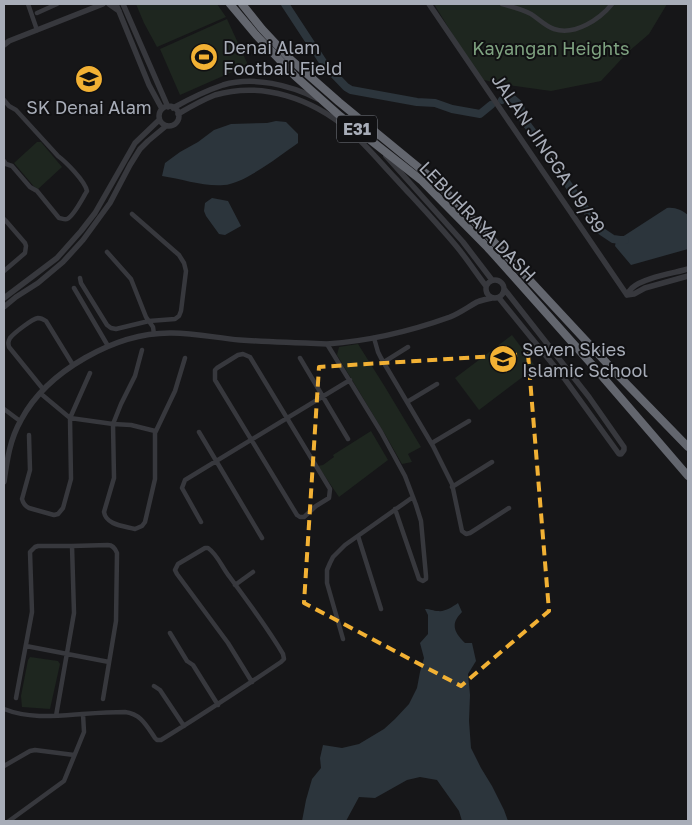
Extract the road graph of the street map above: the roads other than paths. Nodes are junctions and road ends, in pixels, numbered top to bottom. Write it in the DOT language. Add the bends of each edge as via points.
graph roads {
  1 [pos="57,4"];
  2 [pos="103,4"];
  3 [pos="108,4"];
  4 [pos="116,4"];
  5 [pos="123,4"];
  6 [pos="230,4"];
  7 [pos="242,4"];
  8 [pos="429,4"];
  9 [pos="502,4"];
  10 [pos="612,4"];
  11 [pos="29,6"];
  12 [pos="119,11"];
  13 [pos="37,13"];
  14 [pos="33,17"];
  15 [pos="37,30"];
  16 [pos="4,36"];
  17 [pos="6,43"];
  18 [pos="4,100"];
  19 [pos="170,107"];
  20 [pos="162,109"];
  21 [pos="178,114"];
  22 [pos="159,120"];
  23 [pos="166,126"];
  24 [pos="4,160"];
  25 [pos="132,214"];
  26 [pos="4,220"];
  27 [pos="107,252"];
  28 [pos="688,269"];
  29 [pos="4,271"];
  30 [pos="688,276"];
  31 [pos="80,278"];
  32 [pos="492,280"];
  33 [pos="74,288"];
  34 [pos="486,288"];
  35 [pos="504,290"];
  36 [pos="627,294"];
  37 [pos="4,298"];
  38 [pos="495,298"];
  39 [pos="480,301"];
  40 [pos="4,307"];
  41 [pos="149,321"];
  42 [pos="154,334"];
  43 [pos="374,338"];
  44 [pos="327,344"];
  45 [pos="108,346"];
  46 [pos="408,347"];
  47 [pos="142,350"];
  48 [pos="184,358"];
  49 [pos="300,358"];
  50 [pos="384,362"];
  51 [pos="73,364"];
  52 [pos="90,373"];
  53 [pos="350,380"];
  54 [pos="437,384"];
  55 [pos="42,391"];
  56 [pos="323,397"];
  57 [pos="407,402"];
  58 [pos="4,409"];
  59 [pos="70,418"];
  60 [pos="287,418"];
  61 [pos="469,420"];
  62 [pos="20,421"];
  63 [pos="113,424"];
  64 [pos="155,431"];
  65 [pos="198,432"];
  66 [pos="29,435"];
  67 [pos="348,439"];
  68 [pos="252,440"];
  69 [pos="432,444"];
  70 [pos="688,447"];
  71 [pos="6,454"];
  72 [pos="216,461"];
  73 [pos="492,462"];
  74 [pos="688,476"];
  75 [pos="4,482"];
  76 [pos="452,486"];
  77 [pos="413,496"];
  78 [pos="509,508"];
  79 [pos="395,509"];
  80 [pos="201,522"];
  81 [pos="358,536"];
  82 [pos="262,538"];
  83 [pos="72,546"];
  84 [pos="253,572"];
  85 [pos="235,585"];
  86 [pos="381,609"];
  87 [pos="170,633"];
  88 [pos="343,639"];
  89 [pos="26,646"];
  90 [pos="67,654"];
  91 [pos="109,662"];
  92 [pos="252,682"];
  93 [pos="154,686"];
  94 [pos="16,698"];
  95 [pos="103,699"];
  96 [pos="218,705"];
  97 [pos="4,709"];
  98 [pos="83,714"];
  99 [pos="56,716"];
  100 [pos="184,726"];
  101 [pos="74,755"];
  102 [pos="4,766"];
  103 [pos="9,821"];
  1 -- 13 [label="street"];
  2 -- 15 [label="street"];
  3 -- 12 [label="street"];
  4 -- 12 [label="street"];
  5 -- 19 [label="street"];
  6 -- 74 [label="highway, LEBUHRAYA DASH / E31, bridge" via="295,76 421,180 489,249"];
  7 -- 70 [label="highway, LEBUHRAYA DASH / E31" via="289,58 434,180"];
  8 -- 36 [label="street, JALAN JINGGA U9/39"];
  9 -- 10 [label="street" via="523,10 554,29 572,30 591,22"];
  11 -- 13 [label="street"];
  11 -- 14 [label="street"];
  12 -- 20 [label="street"];
  13 -- 14 [label="street"];
  14 -- 15 [label="street"];
  15 -- 17 [label="street"];
  16 -- 17 [label="street"];
  18 -- 24 [label="street" via="63,160 85,185 86,191 70,217 59,218 37,191"];
  19 -- 20 [label="street"];
  19 -- 21 [label="street"];
  19 -- 32 [label="street" via="225,85 254,82 289,87 333,107 376,144 463,242"];
  20 -- 22 [label="street"];
  21 -- 23 [label="street" via="177,121"];
  21 -- 34 [label="street" via="198,102 237,91 284,94 313,106 348,129 370,150 457,247"];
  22 -- 23 [label="street"];
  22 -- 37 [label="street" via="135,143 95,213 57,258"];
  23 -- 40 [label="street" via="140,150 110,203 84,240 38,284"];
  25 -- 41 [label="street" via="179,255 186,271 181,311 177,318"];
  26 -- 29 [label="street" via="26,246 25,253"];
  27 -- 41 [label="street" via="131,278"];
  28 -- 36 [label="street" via="650,279 631,288"];
  30 -- 36 [label="street"];
  31 -- 41 [label="street" via="111,328"];
  32 -- 34 [label="street"];
  32 -- 35 [label="street" via="501,282"];
  33 -- 45 [label="street"];
  34 -- 38 [label="street" via="488,295"];
  34 -- 39 [label="street"];
  35 -- 38 [label="street" via="504,294"];
  35 -- 38 [label="street" via="624,447 621,454 550,358"];
  38 -- 39 [label="street"];
  39 -- 43 [label="street" via="454,316 426,326"];
  41 -- 42 [label="street"];
  42 -- 44 [label="street"];
  42 -- 45 [label="street"];
  43 -- 44 [label="street"];
  43 -- 50 [label="street"];
  44 -- 53 [label="street"];
  45 -- 51 [label="street"];
  46 -- 50 [label="street"];
  47 -- 63 [label="street" via="135,376"];
  48 -- 64 [label="street" via="175,391"];
  49 -- 56 [label="street"];
  50 -- 57 [label="street"];
  51 -- 55 [label="street"];
  51 -- 55 [label="street" via="46,321 36,318 22,328 8,343"];
  52 -- 59 [label="street"];
  53 -- 56 [label="street"];
  53 -- 77 [label="street"];
  54 -- 57 [label="street"];
  55 -- 59 [label="street"];
  55 -- 62 [label="street"];
  56 -- 60 [label="street"];
  56 -- 67 [label="street"];
  57 -- 69 [label="street"];
  58 -- 62 [label="street"];
  59 -- 63 [label="street"];
  59 -- 66 [label="street" via="71,479 63,508 58,514 26,507 22,499 30,470"];
  60 -- 68 [label="street"];
  60 -- 68 [label="street" via="250,357 243,354 229,360 215,370 215,380"];
  60 -- 68 [label="street" via="330,489 330,498 304,517 297,515"];
  61 -- 69 [label="street"];
  62 -- 71 [label="street"];
  63 -- 64 [label="street"];
  63 -- 64 [label="street" via="114,478 104,515 109,522 135,529 145,522 155,480"];
  65 -- 72 [label="street"];
  68 -- 72 [label="street"];
  69 -- 76 [label="street"];
  71 -- 75 [label="street"];
  72 -- 80 [label="street" via="185,480 182,488"];
  72 -- 82 [label="street"];
  73 -- 76 [label="street"];
  76 -- 78 [label="street" via="462,531 466,534"];
  77 -- 79 [label="street"];
  77 -- 79 [label="street" via="421,520 424,581 419,579"];
  79 -- 81 [label="street"];
  81 -- 86 [label="street"];
  81 -- 88 [label="street" via="333,556 327,570 329,592"];
  83 -- 89 [label="street" via="38,546 32,549 32,612"];
  83 -- 90 [label="street" via="74,613"];
  83 -- 91 [label="street" via="112,545 117,552 116,616"];
  84 -- 85 [label="street"];
  85 -- 92 [label="street" via="262,621 284,659"];
  85 -- 92 [label="street" via="208,548 188,558 175,570"];
  87 -- 96 [label="street"];
  89 -- 90 [label="street"];
  89 -- 94 [label="street"];
  90 -- 91 [label="street"];
  90 -- 99 [label="street"];
  91 -- 95 [label="street"];
  92 -- 96 [label="street"];
  93 -- 100 [label="street"];
  96 -- 100 [label="street"];
  97 -- 99 [label="street" via="23,715"];
  98 -- 99 [label="street"];
  98 -- 100 [label="street" via="130,712 142,719 158,740"];
  98 -- 101 [label="street" via="84,732"];
  101 -- 102 [label="street" via="35,750"];
  101 -- 103 [label="street" via="64,781"];
}
